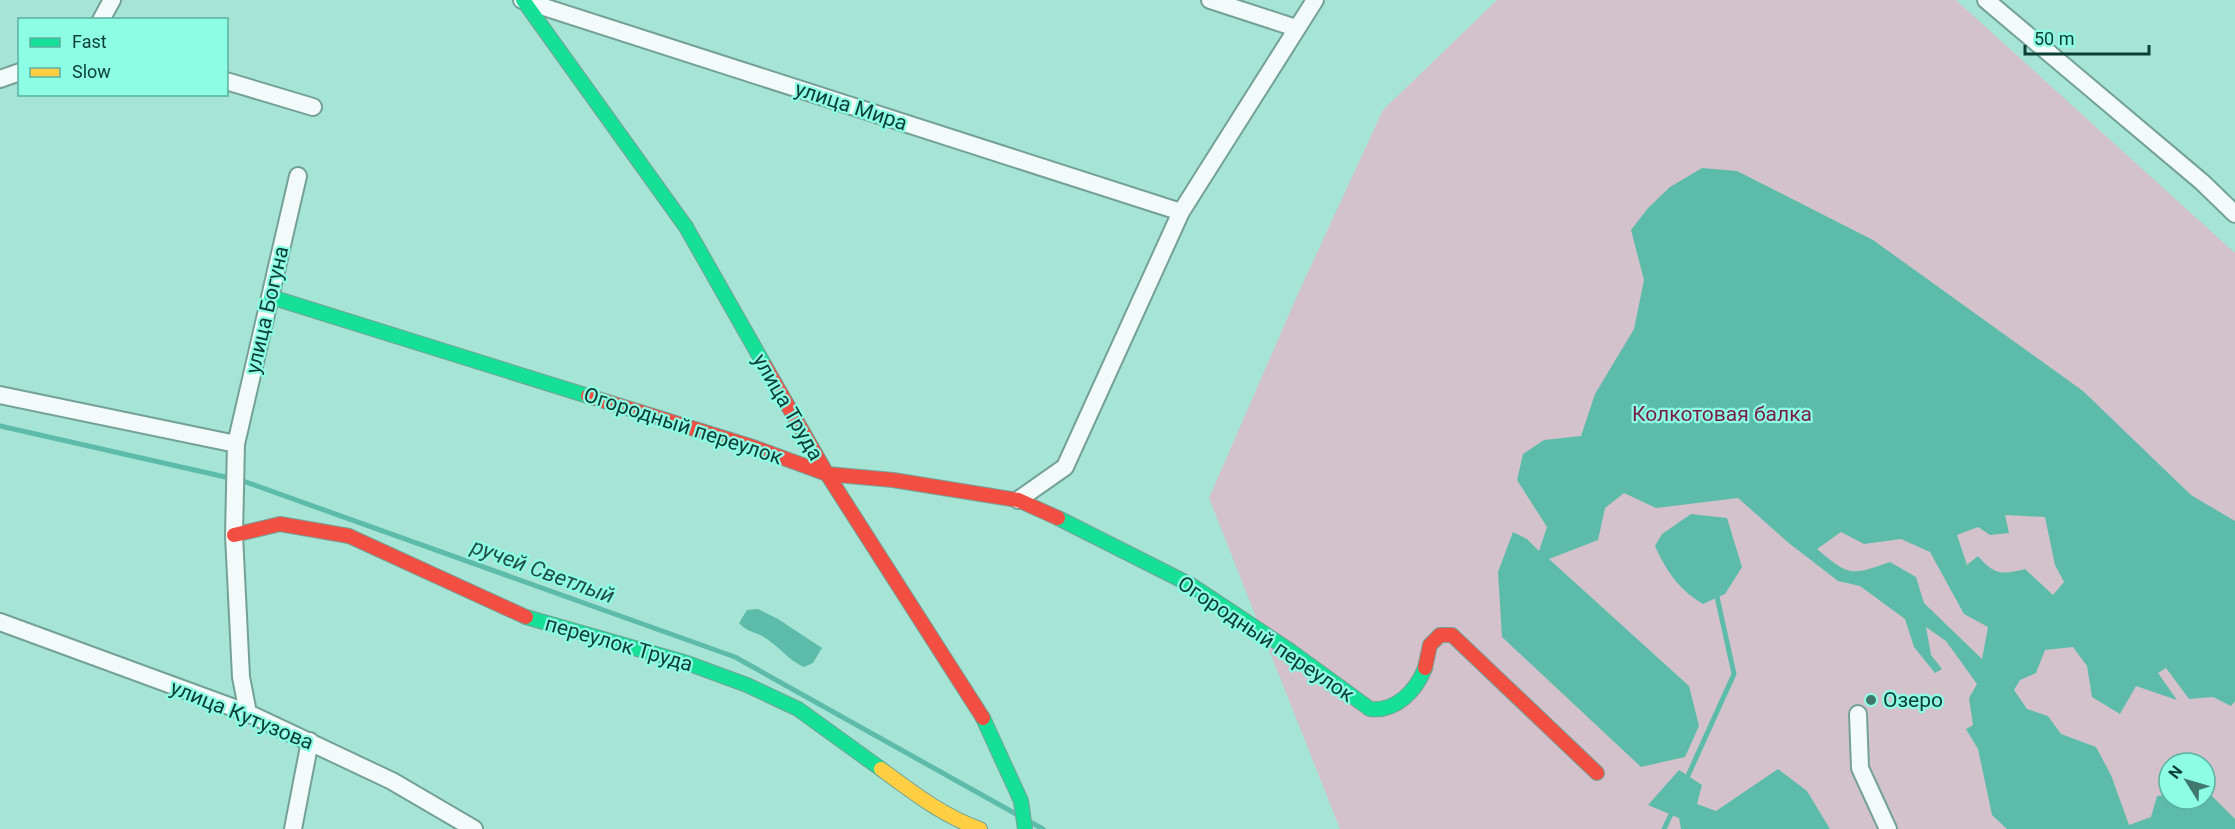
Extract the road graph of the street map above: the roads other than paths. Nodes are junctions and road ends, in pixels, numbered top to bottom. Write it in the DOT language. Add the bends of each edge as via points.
graph roads {
  1 [pos="112,0"];
  2 [pos="522,0"];
  3 [pos="1210,0"];
  4 [pos="1315,0"];
  5 [pos="1986,0"];
  6 [pos="102,18"];
  7 [pos="1296,28"];
  8 [pos="18,73"];
  9 [pos="0,79"];
  10 [pos="228,82"];
  11 [pos="313,108"];
  12 [pos="298,176"];
  13 [pos="1181,212"];
  14 [pos="2235,214"];
  15 [pos="271,297"];
  16 [pos="0,395"];
  17 [pos="236,444"];
  18 [pos="826,474"];
  19 [pos="1018,500"];
  20 [pos="234,535"];
  21 [pos="0,622"];
  22 [pos="248,713"];
  23 [pos="1858,714"];
  24 [pos="310,741"];
  25 [pos="1597,773"];
  26 [pos="1025,827"];
  27 [pos="293,829"];
  28 [pos="474,829"];
  29 [pos="980,829"];
  30 [pos="1888,829"];
  1 -- 6 [label="street"];
  2 -- 13 [label="street, улица Мира"];
  2 -- 18 [label="street, улица Труда" via="686,227"];
  3 -- 7 [label="street"];
  4 -- 7 [label="street"];
  5 -- 14 [label="street"];
  7 -- 13 [label="street"];
  8 -- 9 [label="street"];
  10 -- 11 [label="street"];
  12 -- 15 [label="street, улица Богуна"];
  13 -- 19 [label="street" via="1065,467"];
  15 -- 17 [label="street, улица Богуна"];
  15 -- 18 [label="street, Огородный переулок" via="753,447"];
  16 -- 17 [label="street"];
  17 -- 20 [label="street, улица Богуна"];
  18 -- 19 [label="street, Огородный переулок" via="893,480"];
  18 -- 26 [label="street, улица Труда" via="984,719 1022,806"];
  19 -- 25 [label="street, Огородный переулок" via="1191,585 1370,709 1391,708 1401,699 1418,682 1434,639 1442,634 1452,635"];
  20 -- 22 [label="street, улица Богуна" via="241,677"];
  20 -- 29 [label="street, переулок Труда" via="280,524 350,536 524,616 687,663 747,685 798,709 920,798"];
  21 -- 22 [label="street, улица Кутузова"];
  22 -- 24 [label="street, улица Кутузова"];
  23 -- 30 [label="street" via="1860,768"];
  24 -- 27 [label="street"];
  24 -- 28 [label="street, улица Кутузова" via="392,781"];
}
